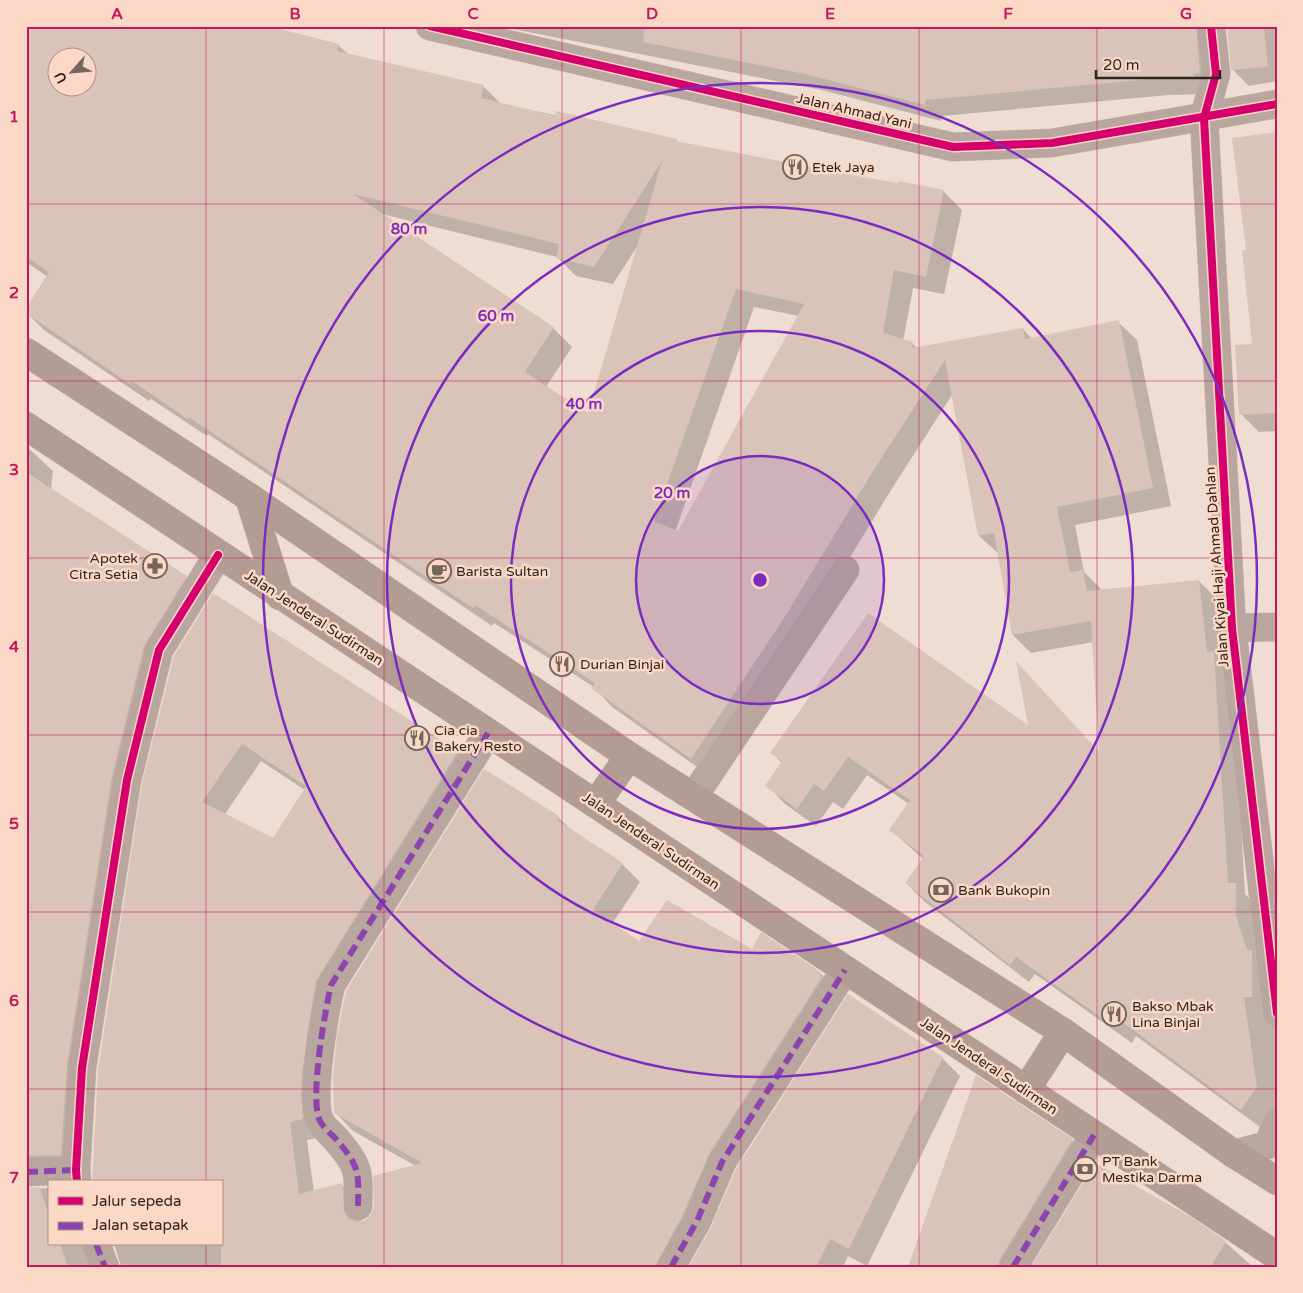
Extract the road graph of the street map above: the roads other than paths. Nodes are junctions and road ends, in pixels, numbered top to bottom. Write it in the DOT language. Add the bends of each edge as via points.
graph roads {
  1 [pos="430,26"];
  2 [pos="1211,26"];
  3 [pos="1277,104"];
  4 [pos="1204,118"];
  5 [pos="26,352"];
  6 [pos="26,426"];
  7 [pos="249,497"];
  8 [pos="218,555"];
  9 [pos="845,570"];
  10 [pos="280,596"];
  11 [pos="1277,627"];
  12 [pos="1232,628"];
  13 [pos="488,733"];
  14 [pos="629,756"];
  15 [pos="694,796"];
  16 [pos="596,804"];
  17 [pos="845,970"];
  18 [pos="1277,1013"];
  19 [pos="1062,1032"];
  20 [pos="1026,1090"];
  21 [pos="1277,1122"];
  22 [pos="1094,1135"];
  23 [pos="1234,1154"];
  24 [pos="26,1172"];
  25 [pos="76,1176"];
  26 [pos="1277,1181"];
  27 [pos="358,1206"];
  28 [pos="97,1246"];
  29 [pos="1277,1256"];
  30 [pos="105,1267"];
  31 [pos="671,1267"];
  32 [pos="1013,1267"];
  1 -- 4 [label="street, Jalan Ahmad Yani" via="953,147 1052,143"];
  2 -- 4 [label="street, Jalan Kiyai Haji Ahmad Dahlan" via="1216,74"];
  3 -- 4 [label="street, Jalan Ahmad Yani"];
  4 -- 12 [label="street, Jalan Kiyai Haji Ahmad Dahlan"];
  5 -- 7 [label="main road"];
  6 -- 8 [label="main road, Jalan Jenderal Sudirman"];
  7 -- 10 [label="main road"];
  7 -- 14 [label="main road"];
  8 -- 10 [label="main road, Jalan Jenderal Sudirman"];
  8 -- 25 [label="street" via="159,650 128,780 82,1068"];
  9 -- 15 [label="street"];
  10 -- 13 [label="main road, Jalan Jenderal Sudirman"];
  11 -- 12 [label="street"];
  12 -- 18 [label="street, Jalan Kiyai Haji Ahmad Dahlan"];
  13 -- 16 [label="main road, Jalan Jenderal Sudirman"];
  13 -- 27 [label="street" via="331,985 324,1014 316,1106 320,1121 352,1158 359,1174"];
  14 -- 15 [label="main road"];
  14 -- 16 [label="main road"];
  15 -- 19 [label="main road"];
  16 -- 17 [label="main road, Jalan Jenderal Sudirman"];
  17 -- 20 [label="main road, Jalan Jenderal Sudirman"];
  17 -- 31 [label="street" via="722,1162 697,1221"];
  19 -- 20 [label="main road"];
  19 -- 23 [label="main road"];
  20 -- 22 [label="main road, Jalan Jenderal Sudirman"];
  21 -- 23 [label="street" via="1268,1145"];
  22 -- 29 [label="main road, Jalan Jenderal Sudirman"];
  22 -- 32 [label="street"];
  23 -- 26 [label="main road"];
  24 -- 25 [label="street"];
  28 -- 30 [label="street"];
}
